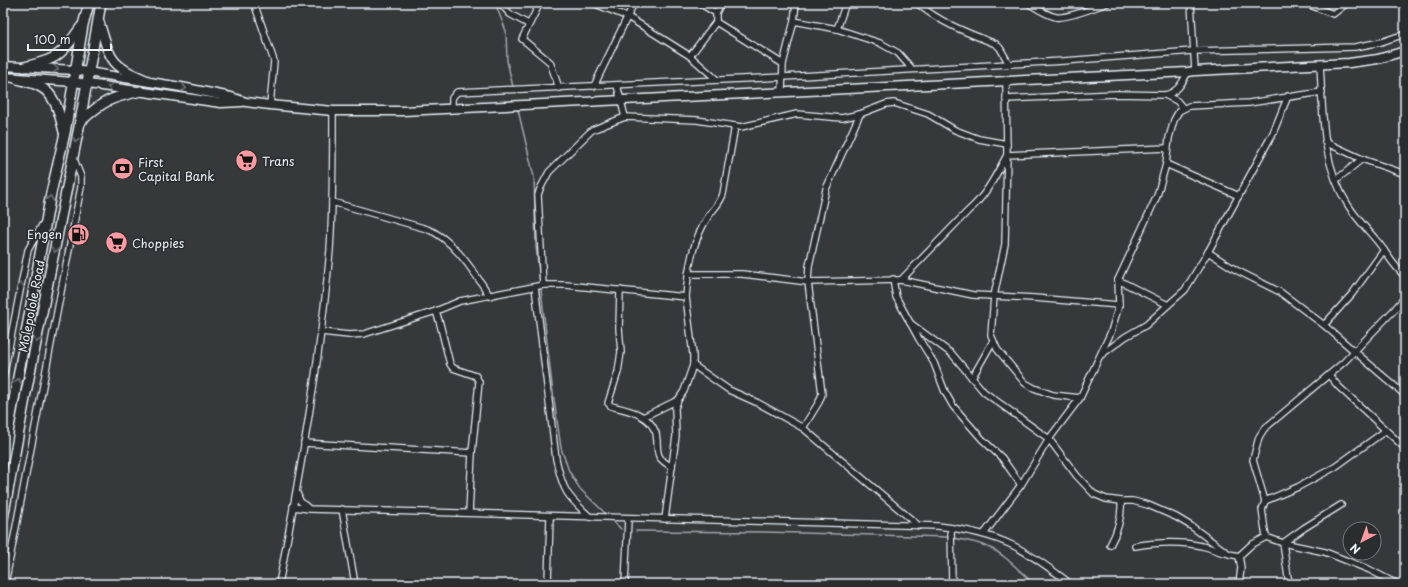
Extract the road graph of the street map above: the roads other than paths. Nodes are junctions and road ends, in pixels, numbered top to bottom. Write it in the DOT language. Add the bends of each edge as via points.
graph roads {
  1 [pos="101,3"];
  2 [pos="254,3"];
  3 [pos="500,3"];
  4 [pos="540,3"];
  5 [pos="592,3"];
  6 [pos="634,3"];
  7 [pos="699,3"];
  8 [pos="721,3"];
  9 [pos="796,3"];
  10 [pos="846,3"];
  11 [pos="917,3"];
  12 [pos="1028,3"];
  13 [pos="1108,3"];
  14 [pos="1190,3"];
  15 [pos="1305,3"];
  16 [pos="1347,3"];
  17 [pos="88,4"];
  18 [pos="716,13"];
  19 [pos="628,17"];
  20 [pos="98,19"];
  21 [pos="794,21"];
  22 [pos="716,22"];
  23 [pos="528,24"];
  24 [pos="83,25"];
  25 [pos="837,29"];
  26 [pos="1405,34"];
  27 [pos="1193,51"];
  28 [pos="1405,51"];
  29 [pos="690,56"];
  30 [pos="783,64"];
  31 [pos="1009,64"];
  32 [pos="1320,64"];
  33 [pos="3,66"];
  34 [pos="24,67"];
  35 [pos="912,69"];
  36 [pos="75,70"];
  37 [pos="88,72"];
  38 [pos="1192,72"];
  39 [pos="3,77"];
  40 [pos="783,77"];
  41 [pos="15,78"];
  42 [pos="717,80"];
  43 [pos="148,81"];
  44 [pos="1006,81"];
  45 [pos="74,82"];
  46 [pos="86,84"];
  47 [pos="617,85"];
  48 [pos="594,86"];
  49 [pos="559,88"];
  50 [pos="141,91"];
  51 [pos="782,92"];
  52 [pos="1322,92"];
  53 [pos="1165,95"];
  54 [pos="1288,96"];
  55 [pos="1006,99"];
  56 [pos="620,100"];
  57 [pos="246,102"];
  58 [pos="270,105"];
  59 [pos="1183,108"];
  60 [pos="452,109"];
  61 [pos="333,111"];
  62 [pos="860,114"];
  63 [pos="625,117"];
  64 [pos="80,122"];
  65 [pos="735,126"];
  66 [pos="65,133"];
  67 [pos="1325,142"];
  68 [pos="1007,144"];
  69 [pos="1167,148"];
  70 [pos="1007,155"];
  71 [pos="73,157"];
  72 [pos="1362,159"];
  73 [pos="1166,164"];
  74 [pos="1405,174"];
  75 [pos="1336,180"];
  76 [pos="1239,196"];
  77 [pos="332,202"];
  78 [pos="47,214"];
  79 [pos="1384,250"];
  80 [pos="1208,252"];
  81 [pos="688,274"];
  82 [pos="1405,276"];
  83 [pos="893,279"];
  84 [pos="901,280"];
  85 [pos="1118,280"];
  86 [pos="808,282"];
  87 [pos="543,285"];
  88 [pos="536,287"];
  89 [pos="620,290"];
  90 [pos="490,296"];
  91 [pos="994,296"];
  92 [pos="686,297"];
  93 [pos="1405,297"];
  94 [pos="1119,304"];
  95 [pos="1168,305"];
  96 [pos="436,311"];
  97 [pos="910,323"];
  98 [pos="1324,325"];
  99 [pos="321,332"];
  100 [pos="993,341"];
  101 [pos="1354,352"];
  102 [pos="1100,356"];
  103 [pos="693,365"];
  104 [pos="1329,376"];
  105 [pos="3,378"];
  106 [pos="972,378"];
  107 [pos="1405,395"];
  108 [pos="1080,398"];
  109 [pos="678,400"];
  110 [pos="643,417"];
  111 [pos="803,428"];
  112 [pos="1385,431"];
  113 [pos="1049,439"];
  114 [pos="304,442"];
  115 [pos="1405,448"];
  116 [pos="472,453"];
  117 [pos="3,461"];
  118 [pos="672,467"];
  119 [pos="1020,485"];
  120 [pos="296,489"];
  121 [pos="1121,501"];
  122 [pos="1265,501"];
  123 [pos="1341,505"];
  124 [pos="294,507"];
  125 [pos="310,509"];
  126 [pos="342,509"];
  127 [pos="469,513"];
  128 [pos="550,516"];
  129 [pos="590,517"];
  130 [pos="3,518"];
  131 [pos="628,519"];
  132 [pos="664,519"];
  133 [pos="920,526"];
  134 [pos="951,528"];
  135 [pos="984,534"];
  136 [pos="1266,537"];
  137 [pos="1283,543"];
  138 [pos="1110,545"];
  139 [pos="1135,546"];
  140 [pos="1229,554"];
  141 [pos="1238,556"];
  142 [pos="6,584"];
  143 [pos="279,584"];
  144 [pos="355,584"];
  145 [pos="548,584"];
  146 [pos="625,584"];
  147 [pos="952,584"];
  148 [pos="1071,584"];
  149 [pos="1239,584"];
  150 [pos="1289,584"];
  151 [pos="1397,584"];
  1 -- 20 [label="main road, Molepolole Road"];
  2 -- 58 [label="street" via="274,61"];
  3 -- 23 [label="street" via="510,14"];
  4 -- 23 [label="street"];
  5 -- 19 [label="street"];
  6 -- 19 [label="street"];
  7 -- 18 [label="street"];
  8 -- 18 [label="street"];
  9 -- 21 [label="street"];
  10 -- 25 [label="street"];
  11 -- 31 [label="street" via="950,25 996,44"];
  12 -- 13 [label="street" via="1057,17"];
  14 -- 27 [label="street"];
  15 -- 16 [label="street" via="1333,14"];
  17 -- 24 [label="main road, Molepolole Road"];
  18 -- 22 [label="street"];
  19 -- 29 [label="street"];
  19 -- 48 [label="street"];
  20 -- 37 [label="main road, Molepolole Road"];
  20 -- 43 [label="main road" via="114,62"];
  21 -- 25 [label="street"];
  21 -- 30 [label="street"];
  22 -- 29 [label="street"];
  22 -- 30 [label="street"];
  23 -- 49 [label="street" via="522,40 550,62"];
  24 -- 34 [label="main road" via="56,56"];
  24 -- 36 [label="main road, Molepolole Road"];
  25 -- 35 [label="street" via="889,47"];
  26 -- 27 [label="street" via="1355,47"];
  27 -- 31 [label="street"];
  27 -- 38 [label="street"];
  28 -- 32 [label="main road" via="1367,61"];
  29 -- 42 [label="street"];
  30 -- 40 [label="street"];
  31 -- 35 [label="street"];
  32 -- 38 [label="main road"];
  32 -- 52 [label="street"];
  33 -- 34 [label="main road"];
  34 -- 36 [label="main road, one-way"];
  35 -- 40 [label="street"];
  36 -- 37 [label="main road"];
  36 -- 45 [label="main road, Molepolole Road"];
  37 -- 43 [label="main road"];
  37 -- 46 [label="main road, Molepolole Road"];
  38 -- 44 [label="main road"];
  38 -- 53 [label="street" via="1172,93"];
  39 -- 41 [label="main road"];
  40 -- 42 [label="street"];
  40 -- 51 [label="street"];
  41 -- 45 [label="main road"];
  41 -- 66 [label="main road" via="45,90 58,108"];
  42 -- 47 [label="street"];
  43 -- 57 [label="main road, one-way"];
  44 -- 51 [label="main road"];
  44 -- 55 [label="street"];
  45 -- 46 [label="main road"];
  45 -- 66 [label="main road, Molepolole Road"];
  50 -- 46 [label="main road, one-way"];
  46 -- 64 [label="main road, Molepolole Road"];
  47 -- 48 [label="street"];
  47 -- 56 [label="street"];
  48 -- 49 [label="street"];
  49 -- 60 [label="street" via="456,92 452,98"];
  50 -- 57 [label="main road" via="221,102"];
  50 -- 64 [label="main road" via="106,100"];
  51 -- 56 [label="main road"];
  52 -- 54 [label="street"];
  52 -- 67 [label="street"];
  53 -- 55 [label="street" via="1116,94"];
  53 -- 59 [label="street" via="1177,101"];
  54 -- 59 [label="street" via="1249,103"];
  54 -- 76 [label="street" via="1273,133"];
  55 -- 68 [label="street"];
  56 -- 60 [label="main road"];
  56 -- 63 [label="street"];
  57 -- 58 [label="main road"];
  58 -- 61 [label="main road"];
  59 -- 69 [label="street" via="1174,120"];
  60 -- 61 [label="main road"];
  61 -- 77 [label="street"];
  62 -- 65 [label="street" via="842,118 796,114 746,127"];
  62 -- 68 [label="street" via="894,103 928,114 979,140"];
  62 -- 86 [label="street" via="826,189 810,259"];
  63 -- 65 [label="street" via="697,120"];
  63 -- 87 [label="street" via="592,130 549,172 540,189 538,195"];
  64 -- 71 [label="main road, Molepolole Road, one-way"];
  65 -- 81 [label="street" via="721,202 708,216 695,244"];
  78 -- 66 [label="main road, Molepolole Road, one-way"];
  67 -- 72 [label="street"];
  67 -- 75 [label="street"];
  68 -- 70 [label="street"];
  69 -- 70 [label="street"];
  69 -- 73 [label="street"];
  70 -- 84 [label="street" via="978,202"];
  70 -- 91 [label="street" via="1005,244"];
  71 -- 130 [label="main road, Molepolole Road, one-way"];
  71 -- 142 [label="street" via="81,177 81,187"];
  72 -- 74 [label="street"];
  72 -- 75 [label="street"];
  73 -- 76 [label="street"];
  73 -- 85 [label="street" via="1157,196"];
  75 -- 79 [label="street" via="1348,206"];
  76 -- 80 [label="street"];
  77 -- 90 [label="street" via="437,233 466,262"];
  77 -- 99 [label="street" via="330,250"];
  105 -- 78 [label="street, one-way" via="28,250"];
  117 -- 78 [label="main road, Molepolole Road, one-way"];
  79 -- 82 [label="street"];
  79 -- 98 [label="street" via="1352,294"];
  80 -- 95 [label="street" via="1186,290"];
  80 -- 98 [label="street" via="1236,270 1280,292"];
  81 -- 86 [label="street" via="742,274"];
  81 -- 92 [label="street"];
  83 -- 84 [label="street"];
  83 -- 86 [label="street"];
  83 -- 97 [label="street" via="896,298"];
  84 -- 91 [label="street" via="973,295"];
  85 -- 94 [label="street"];
  85 -- 95 [label="street"];
  86 -- 111 [label="street" via="822,394"];
  87 -- 88 [label="street"];
  87 -- 89 [label="street" via="566,284"];
  88 -- 90 [label="street"];
  88 -- 129 [label="street" via="556,459 561,481 568,496"];
  89 -- 92 [label="street"];
  89 -- 110 [label="street" via="621,352 618,372 608,403 610,406"];
  90 -- 96 [label="street" via="460,301"];
  91 -- 94 [label="street"];
  91 -- 100 [label="street" via="991,331"];
  92 -- 103 [label="street"];
  93 -- 101 [label="street"];
  94 -- 102 [label="street" via="1111,332"];
  95 -- 102 [label="street" via="1146,325"];
  96 -- 99 [label="street" via="364,334 349,336"];
  96 -- 116 [label="street" via="450,364 476,376 479,382"];
  97 -- 106 [label="street" via="952,354"];
  97 -- 119 [label="street" via="934,363 944,392 953,406 1002,458"];
  98 -- 101 [label="street"];
  99 -- 114 [label="street"];
  100 -- 106 [label="street"];
  100 -- 108 [label="street" via="1025,383 1053,395"];
  101 -- 104 [label="street"];
  101 -- 107 [label="street"];
  102 -- 108 [label="street"];
  103 -- 109 [label="street"];
  103 -- 111 [label="street" via="729,390 758,402"];
  104 -- 112 [label="street"];
  104 -- 122 [label="street" via="1264,429 1259,437 1253,460"];
  106 -- 113 [label="street" via="984,392"];
  108 -- 113 [label="street"];
  109 -- 110 [label="street"];
  109 -- 118 [label="street" via="675,408 676,436"];
  110 -- 118 [label="street" via="655,430 660,460"];
  111 -- 133 [label="street"];
  112 -- 115 [label="street"];
  112 -- 122 [label="street" via="1335,467"];
  113 -- 119 [label="street"];
  113 -- 121 [label="street" via="1094,494"];
  114 -- 116 [label="street"];
  114 -- 120 [label="street"];
  116 -- 127 [label="street"];
  118 -- 132 [label="street"];
  119 -- 135 [label="street"];
  120 -- 124 [label="street"];
  120 -- 125 [label="street" via="300,501"];
  121 -- 138 [label="street" via="1122,512"];
  121 -- 140 [label="street" via="1148,505 1176,516"];
  122 -- 136 [label="street" via="1262,510"];
  123 -- 137 [label="street"];
  124 -- 125 [label="street"];
  124 -- 143 [label="street"];
  125 -- 126 [label="street"];
  126 -- 127 [label="street"];
  126 -- 144 [label="street"];
  127 -- 128 [label="street"];
  128 -- 129 [label="street"];
  128 -- 145 [label="street"];
  129 -- 131 [label="street"];
  131 -- 132 [label="street"];
  131 -- 146 [label="street"];
  132 -- 133 [label="street"];
  133 -- 134 [label="street"];
  134 -- 135 [label="street"];
  134 -- 147 [label="street"];
  135 -- 148 [label="street" via="1033,556"];
  136 -- 137 [label="street"];
  136 -- 141 [label="street" via="1250,545"];
  137 -- 150 [label="street"];
  137 -- 151 [label="street" via="1325,552"];
  139 -- 140 [label="street" via="1149,543 1180,543 1207,547"];
  140 -- 141 [label="street"];
  141 -- 149 [label="street" via="1241,568"];
}
